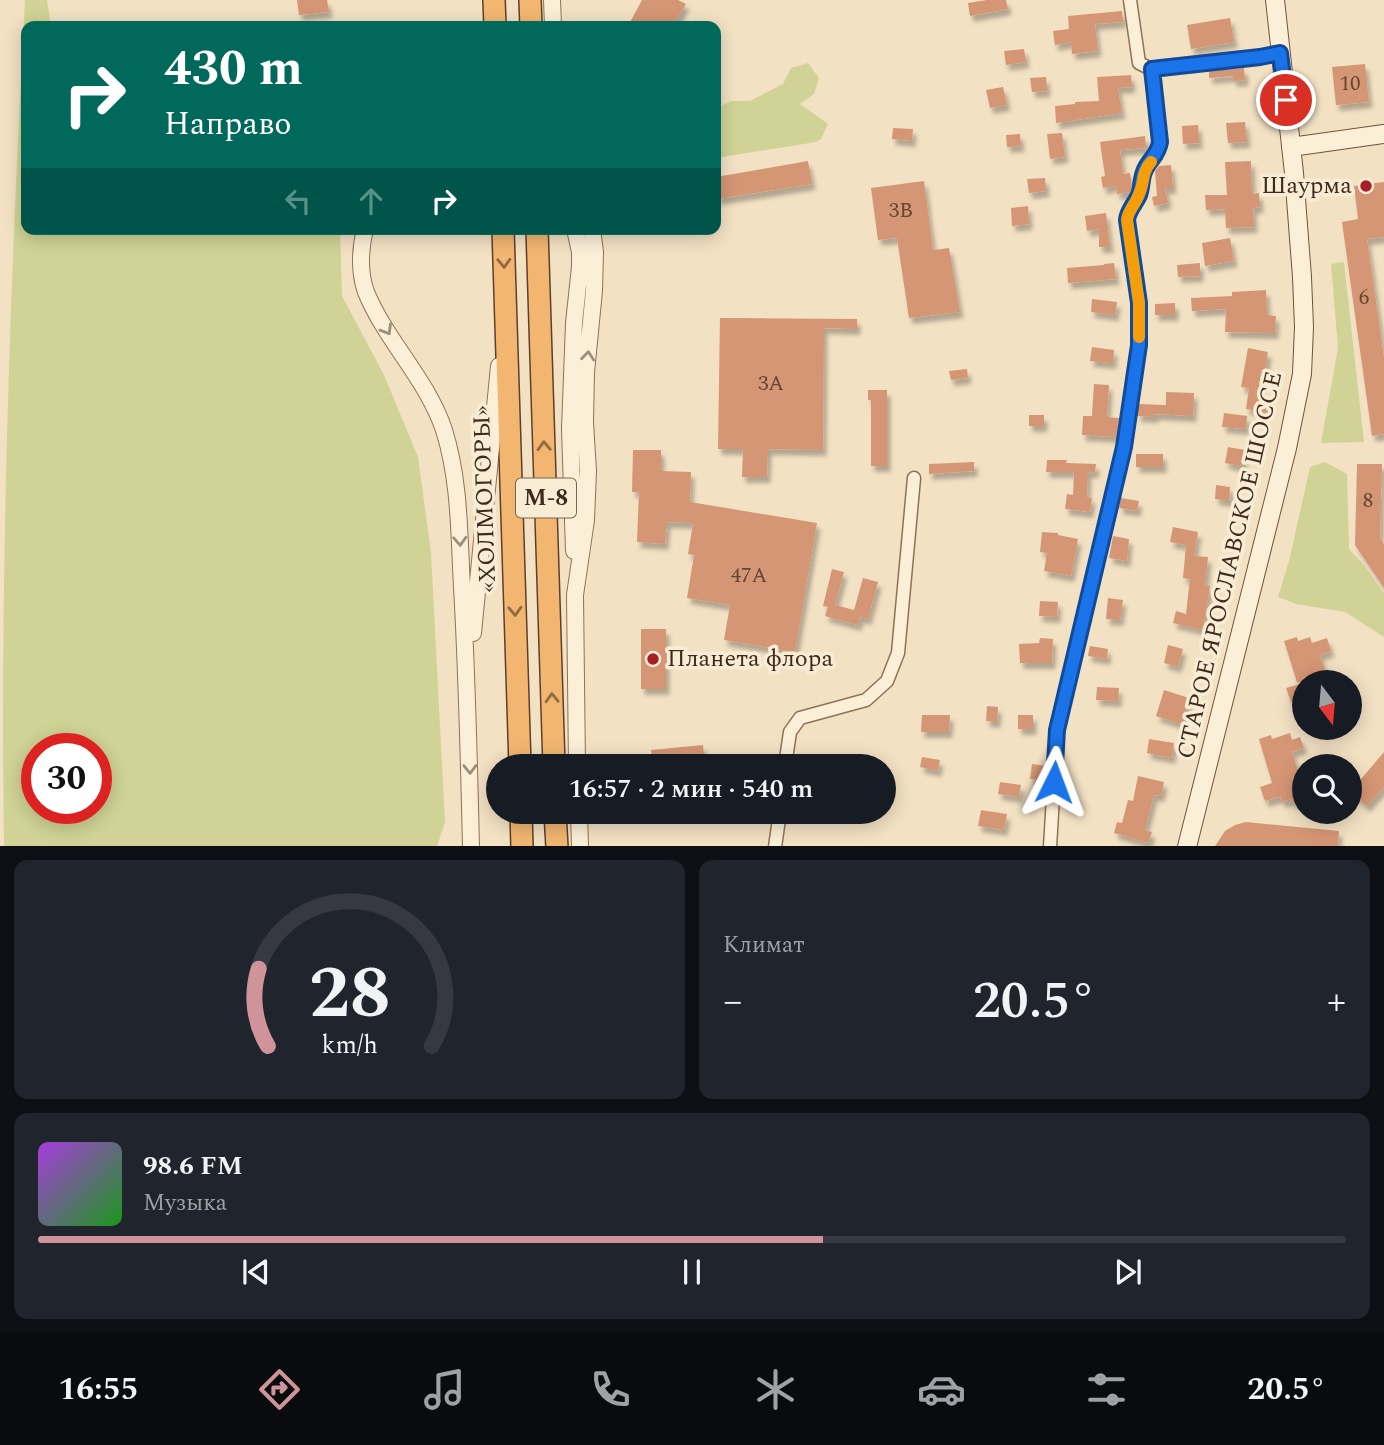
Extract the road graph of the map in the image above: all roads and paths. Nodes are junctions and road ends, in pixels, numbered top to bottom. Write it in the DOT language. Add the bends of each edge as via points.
graph roads {
  1 [pos="494,0"];
  2 [pos="530,0"];
  3 [pos="552,0"];
  4 [pos="1130,0"];
  5 [pos="1275,0"];
  6 [pos="495,21"];
  7 [pos="531,21"];
  8 [pos="553,21"];
  9 [pos="1280,53"];
  10 [pos="1152,69"];
  11 [pos="1384,134"];
  12 [pos="1291,147"];
  13 [pos="364,235"];
  14 [pos="503,235"];
  15 [pos="537,235"];
  16 [pos="576,235"];
  17 [pos="593,235"];
  18 [pos="505,298"];
  19 [pos="914,478"];
  20 [pos="575,595"];
  21 [pos="469,703"];
  22 [pos="520,754"];
  23 [pos="554,754"];
  24 [pos="577,754"];
  25 [pos="787,754"];
  26 [pos="521,824"];
  27 [pos="555,824"];
  28 [pos="579,824"];
  29 [pos="778,824"];
  30 [pos="471,846"];
  31 [pos="522,846"];
  32 [pos="556,846"];
  33 [pos="580,846"];
  34 [pos="775,846"];
  35 [pos="1050,846"];
  36 [pos="1187,846"];
  1 -- 6 [label="highway"];
  2 -- 7 [label="highway"];
  3 -- 8 [label="street"];
  4 -- 10 [label="street" via="1139,63"];
  5 -- 9 [label="main road, СТАРОЕ ЯРОСЛАВСКОЕ ШОССЕ"];
  9 -- 10 [label="street"];
  9 -- 12 [label="main road, СТАРОЕ ЯРОСЛАВСКОЕ ШОССЕ"];
  10 -- 35 [label="street" via="1159,149 1144,171 1127,220 1139,303 1139,345 1124,447 1057,730"];
  11 -- 12 [label="main road"];
  12 -- 36 [label="main road, СТАРОЕ ЯРОСЛАВСКОЕ ШОССЕ" via="1302,277 1302,374"];
  13 -- 21 [label="street, one-way" via="361,268 366,291 424,389 451,456"];
  14 -- 18 [label="highway, «ХОЛМОГОРЫ» / М-8, one-way"];
  23 -- 15 [label="highway, М-8, one-way"];
  16 -- 20 [label="street" via="580,267 570,429"];
  20 -- 17 [label="street, one-way" via="586,520 585,410 594,291"];
  18 -- 21 [label="street"];
  18 -- 22 [label="highway, «ХОЛМОГОРЫ» / М-8, one-way"];
  19 -- 25 [label="street" via="898,653 887,681 866,700 800,718 790,732"];
  20 -- 24 [label="street"];
  21 -- 30 [label="street, one-way"];
  26 -- 31 [label="highway"];
  27 -- 32 [label="highway"];
  28 -- 33 [label="street"];
  29 -- 34 [label="street"];
}
